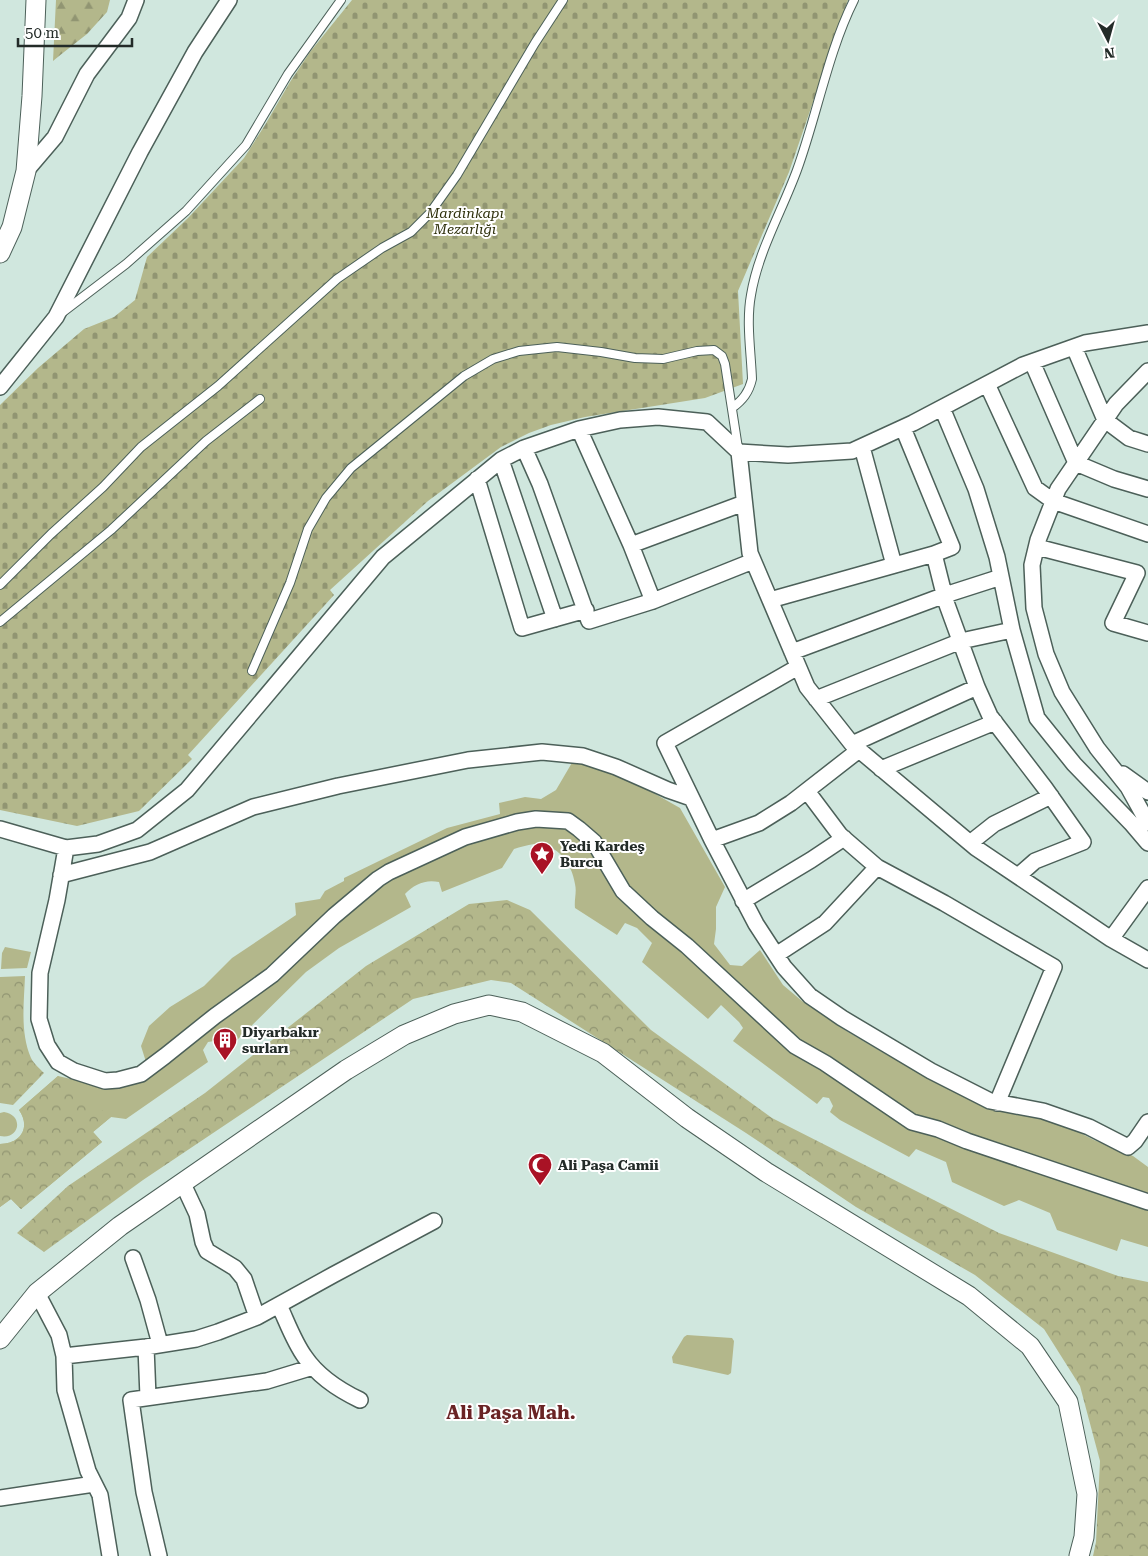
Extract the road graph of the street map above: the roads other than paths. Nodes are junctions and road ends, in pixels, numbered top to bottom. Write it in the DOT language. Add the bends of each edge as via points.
graph roads {
  1 [pos="36,0"];
  2 [pos="136,0"];
  3 [pos="228,0"];
  4 [pos="342,0"];
  5 [pos="563,0"];
  6 [pos="854,0"];
  7 [pos="26,171"];
  8 [pos="0,253"];
  9 [pos="56,317"];
  10 [pos="1148,333"];
  11 [pos="1074,346"];
  12 [pos="1032,362"];
  13 [pos="1148,371"];
  14 [pos="988,384"];
  15 [pos="0,387"];
  16 [pos="260,399"];
  17 [pos="732,408"];
  18 [pos="942,408"];
  19 [pos="1105,420"];
  20 [pos="903,428"];
  21 [pos="579,429"];
  22 [pos="1148,444"];
  23 [pos="862,447"];
  24 [pos="524,448"];
  25 [pos="738,452"];
  26 [pos="501,460"];
  27 [pos="1076,463"];
  28 [pos="477,480"];
  29 [pos="1148,489"];
  30 [pos="1053,501"];
  31 [pos="744,503"];
  32 [pos="1148,534"];
  33 [pos="631,545"];
  34 [pos="1036,547"];
  35 [pos="934,554"];
  36 [pos="753,561"];
  37 [pos="894,565"];
  38 [pos="1001,577"];
  39 [pos="0,585"];
  40 [pos="945,595"];
  41 [pos="770,600"];
  42 [pos="653,601"];
  43 [pos="586,610"];
  44 [pos="555,619"];
  45 [pos="0,622"];
  46 [pos="1012,630"];
  47 [pos="1148,633"];
  48 [pos="961,642"];
  49 [pos="792,652"];
  50 [pos="798,668"];
  51 [pos="252,671"];
  52 [pos="977,687"];
  53 [pos="816,699"];
  54 [pos="995,722"];
  55 [pos="855,747"];
  56 [pos="1110,764"];
  57 [pos="881,768"];
  58 [pos="807,791"];
  59 [pos="1148,792"];
  60 [pos="1051,796"];
  61 [pos="691,798"];
  62 [pos="1148,824"];
  63 [pos="0,829"];
  64 [pos="844,838"];
  65 [pos="712,840"];
  66 [pos="970,843"];
  67 [pos="1148,843"];
  68 [pos="66,848"];
  69 [pos="877,867"];
  70 [pos="61,875"];
  71 [pos="1018,876"];
  72 [pos="1148,888"];
  73 [pos="743,901"];
  74 [pos="1111,939"];
  75 [pos="776,955"];
  76 [pos="1148,960"];
  77 [pos="997,1103"];
  78 [pos="1148,1122"];
  79 [pos="184,1184"];
  80 [pos="1148,1202"];
  81 [pos="434,1221"];
  82 [pos="133,1258"];
  83 [pos="37,1293"];
  84 [pos="279,1305"];
  85 [pos="257,1317"];
  86 [pos="0,1340"];
  87 [pos="153,1346"];
  88 [pos="64,1356"];
  89 [pos="313,1367"];
  90 [pos="148,1397"];
  91 [pos="360,1400"];
  92 [pos="94,1484"];
  93 [pos="0,1498"];
  94 [pos="110,1556"];
  95 [pos="159,1556"];
  96 [pos="1079,1556"];
  1 -- 7 [label="street"];
  2 -- 7 [label="street" via="129,18 87,74 55,137"];
  3 -- 9 [label="street" via="195,52 140,152"];
  4 -- 9 [label="lane" via="288,74 246,146 186,211 126,264"];
  5 -- 39 [label="lane" via="457,175 430,213 411,232 337,279 218,386 141,447 103,488"];
  6 -- 17 [label="lane" via="797,169 757,268 749,316 752,379 747,395"];
  7 -- 8 [label="street" via="12,226"];
  9 -- 15 [label="street"];
  10 -- 11 [label="street"];
  11 -- 12 [label="street"];
  11 -- 19 [label="street"];
  12 -- 14 [label="street"];
  12 -- 27 [label="street"];
  13 -- 19 [label="street"];
  14 -- 18 [label="street"];
  14 -- 30 [label="street" via="1035,488"];
  16 -- 45 [label="lane" via="206,441 111,530"];
  17 -- 25 [label="lane"];
  17 -- 51 [label="lane" via="725,364 722,356 714,350 663,359 557,347 519,351 493,359 464,376 351,468 326,498 308,529 290,584"];
  18 -- 20 [label="street"];
  18 -- 38 [label="street" via="976,489"];
  19 -- 22 [label="street" via="1129,438"];
  19 -- 27 [label="street"];
  20 -- 23 [label="street"];
  20 -- 35 [label="street" via="952,547"];
  21 -- 24 [label="street"];
  21 -- 25 [label="street" via="620,420 658,418 707,422"];
  21 -- 33 [label="street"];
  23 -- 25 [label="street" via="852,451 788,455"];
  23 -- 37 [label="street"];
  24 -- 26 [label="street"];
  24 -- 43 [label="street"];
  25 -- 31 [label="street"];
  26 -- 28 [label="street"];
  26 -- 44 [label="street"];
  27 -- 29 [label="street"];
  27 -- 30 [label="street"];
  28 -- 44 [label="street" via="522,628"];
  28 -- 68 [label="street" via="383,557 187,790 137,830 98,844"];
  30 -- 32 [label="street"];
  30 -- 34 [label="street"];
  31 -- 33 [label="street"];
  31 -- 36 [label="street"];
  33 -- 42 [label="street"];
  34 -- 47 [label="street" via="1137,573 1113,624"];
  34 -- 56 [label="street" via="1032,566 1034,608 1046,654 1062,692"];
  35 -- 37 [label="street"];
  35 -- 40 [label="street"];
  36 -- 41 [label="street"];
  36 -- 42 [label="street"];
  37 -- 41 [label="street"];
  38 -- 40 [label="street"];
  38 -- 46 [label="street"];
  40 -- 48 [label="street"];
  40 -- 49 [label="street"];
  41 -- 49 [label="street"];
  42 -- 43 [label="street" via="589,621"];
  43 -- 44 [label="street"];
  46 -- 48 [label="street"];
  46 -- 67 [label="street" via="1037,718 1074,764"];
  48 -- 52 [label="street"];
  48 -- 53 [label="street"];
  49 -- 50 [label="street"];
  50 -- 53 [label="street"];
  50 -- 61 [label="street" via="665,743"];
  52 -- 54 [label="street"];
  52 -- 55 [label="street"];
  53 -- 55 [label="street"];
  54 -- 57 [label="street"];
  54 -- 60 [label="street"];
  55 -- 57 [label="street"];
  55 -- 58 [label="street"];
  56 -- 59 [label="street"];
  56 -- 62 [label="street" via="1128,787"];
  57 -- 66 [label="street"];
  58 -- 64 [label="street"];
  58 -- 65 [label="street" via="759,823"];
  60 -- 66 [label="street" via="994,824"];
  60 -- 71 [label="street" via="1083,842 1035,861"];
  61 -- 65 [label="street"];
  61 -- 70 [label="street" via="583,756 542,752 477,759 338,786 253,807 150,852"];
  63 -- 68 [label="street"];
  64 -- 69 [label="street"];
  64 -- 73 [label="street"];
  65 -- 73 [label="street"];
  66 -- 71 [label="street"];
  68 -- 70 [label="street"];
  69 -- 75 [label="street" via="825,923"];
  69 -- 77 [label="street" via="1054,967"];
  70 -- 80 [label="street" via="40,973 39,1019 43,1035 58,1062 89,1076 106,1081 118,1080 141,1074 272,975 334,916 388,872 465,838 517,822 536,818 568,821 594,842 623,891 795,1046 826,1063 912,1122"];
  71 -- 74 [label="street"];
  72 -- 74 [label="street"];
  73 -- 75 [label="street"];
  74 -- 76 [label="street"];
  75 -- 77 [label="street" via="810,996 842,1018 931,1071"];
  77 -- 78 [label="street" via="1043,1111 1089,1127 1128,1146"];
  79 -- 83 [label="street" via="120,1226"];
  79 -- 85 [label="street" via="197,1214 207,1251 235,1268 244,1279"];
  79 -- 96 [label="street" via="346,1070 404,1035 454,1014 489,1005 522,1012 603,1053 758,1167 969,1296 1030,1346 1068,1402 1087,1494 1084,1537"];
  81 -- 84 [label="street"];
  82 -- 87 [label="street" via="148,1300"];
  83 -- 86 [label="street"];
  83 -- 88 [label="street" via="60,1335"];
  84 -- 85 [label="street"];
  84 -- 89 [label="street" via="304,1356"];
  85 -- 87 [label="street" via="196,1339"];
  87 -- 88 [label="street"];
  87 -- 90 [label="street"];
  88 -- 92 [label="street" via="65,1390"];
  89 -- 90 [label="street" via="267,1381"];
  89 -- 91 [label="street" via="348,1395"];
  90 -- 95 [label="street" via="131,1400 144,1492"];
  92 -- 93 [label="street"];
  92 -- 94 [label="street" via="100,1495"];
}
